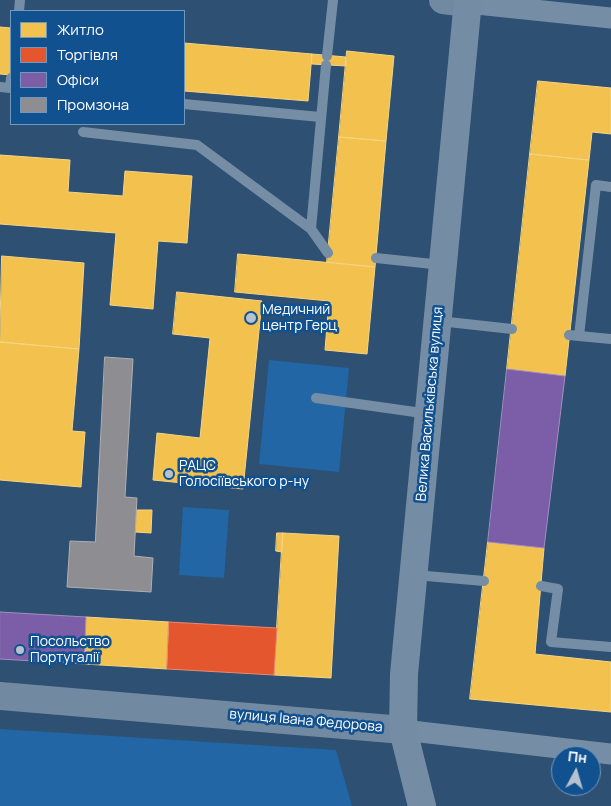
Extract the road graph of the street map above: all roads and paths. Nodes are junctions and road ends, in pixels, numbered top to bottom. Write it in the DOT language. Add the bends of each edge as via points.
graph roads {
  1 [pos="333,0"];
  2 [pos="459,1"];
  3 [pos="611,18"];
  4 [pos="185,104"];
  5 [pos="320,117"];
  6 [pos="83,132"];
  7 [pos="611,187"];
  8 [pos="311,228"];
  9 [pos="328,253"];
  10 [pos="376,258"];
  11 [pos="443,265"];
  12 [pos="439,321"];
  13 [pos="512,329"];
  14 [pos="611,339"];
  15 [pos="316,398"];
  16 [pos="430,414"];
  17 [pos="414,575"];
  18 [pos="484,581"];
  19 [pos="541,586"];
  20 [pos="611,648"];
  21 [pos="0,696"];
  22 [pos="403,730"];
  23 [pos="611,754"];
  24 [pos="422,806"];
  1 -- 5 [label="lane"];
  2 -- 3 [label="street"];
  2 -- 11 [label="main road, Велика Васильківська вулиця"];
  4 -- 5 [label="lane"];
  5 -- 8 [label="lane"];
  6 -- 8 [label="lane" via="197,145"];
  7 -- 14 [label="lane" via="596,185 574,335"];
  8 -- 9 [label="lane"];
  10 -- 11 [label="lane"];
  11 -- 12 [label="main road, Велика Васильківська вулиця"];
  12 -- 13 [label="lane"];
  12 -- 16 [label="main road, Велика Васильківська вулиця"];
  15 -- 16 [label="lane"];
  16 -- 17 [label="main road, Велика Васильківська вулиця"];
  17 -- 18 [label="lane"];
  17 -- 22 [label="main road, Велика Васильківська вулиця" via="404,674"];
  19 -- 20 [label="lane" via="558,589 551,642"];
  21 -- 22 [label="main road, вулиця Івана Федорова"];
  22 -- 23 [label="street, вулиця Івана Федорова"];
  22 -- 24 [label="main road, Велика Васильківська вулиця"];
}
